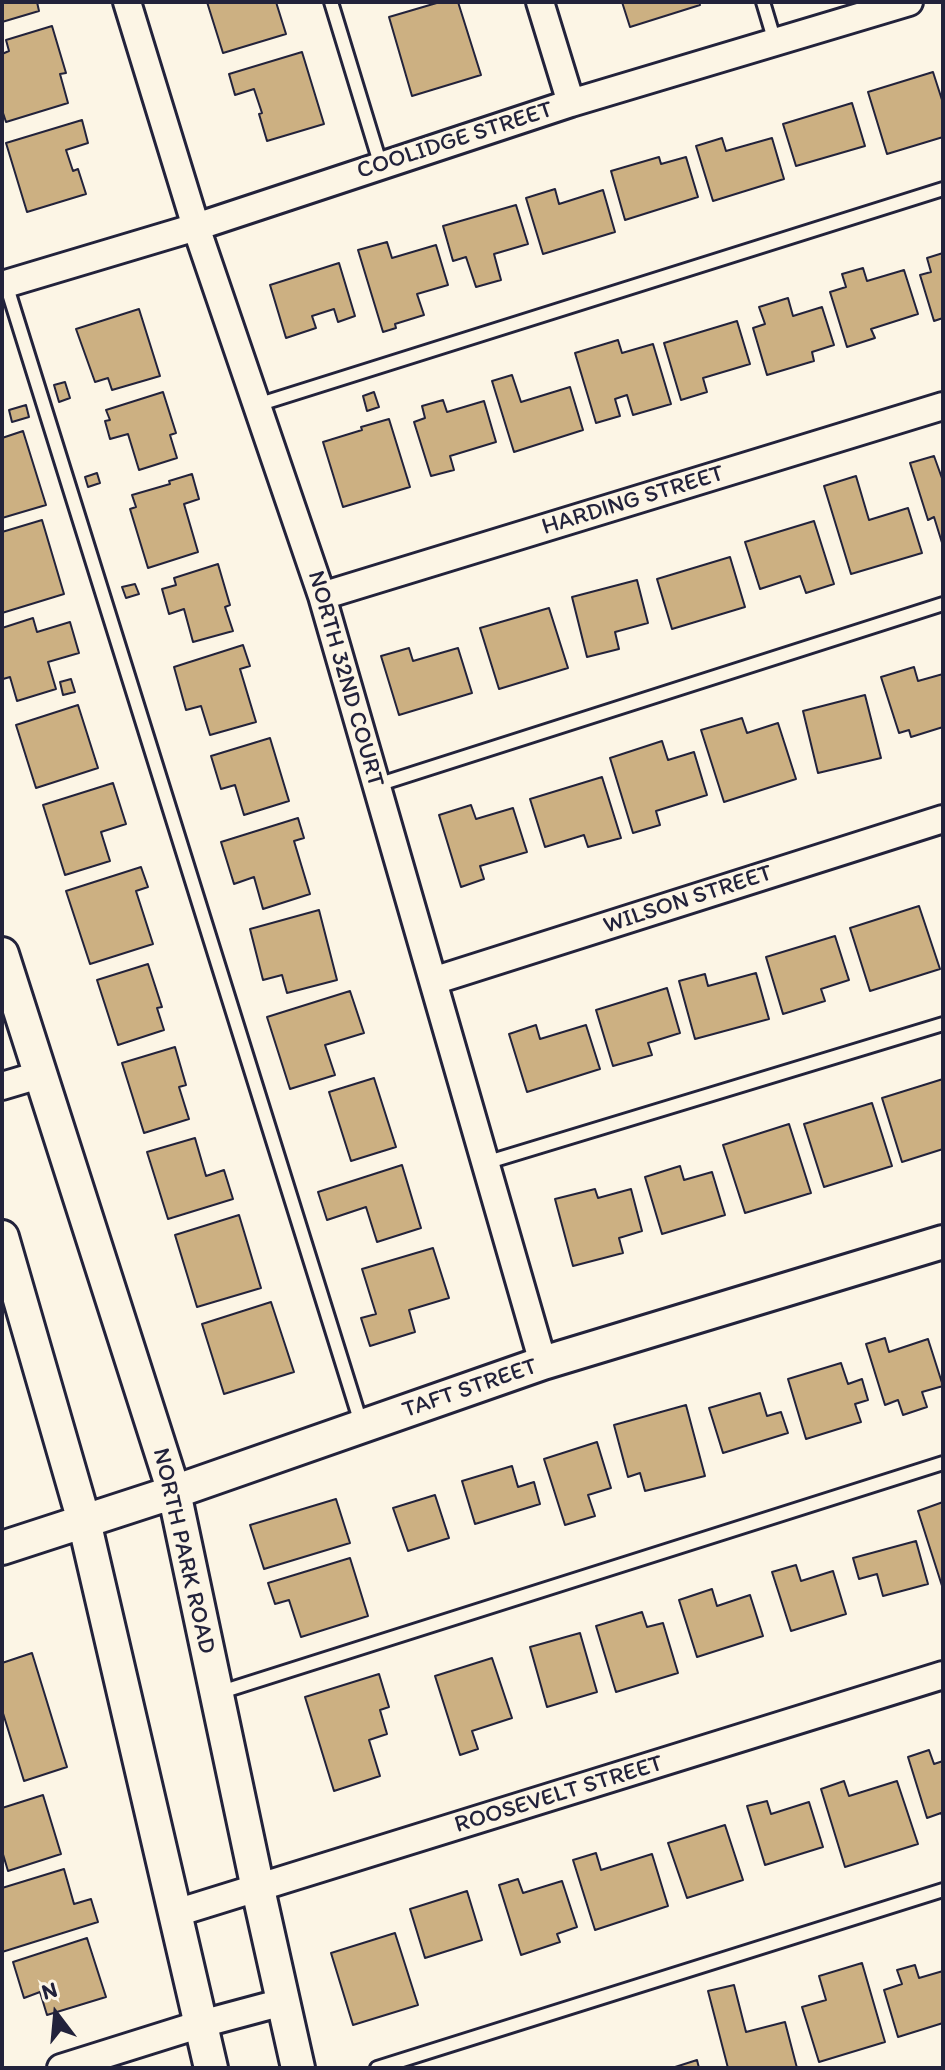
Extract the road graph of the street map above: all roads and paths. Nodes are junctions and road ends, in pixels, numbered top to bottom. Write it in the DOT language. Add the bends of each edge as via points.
graph roads {
  1 [pos="127,2"];
  2 [pos="331,2"];
  3 [pos="540,2"];
  4 [pos="763,2"];
  5 [pos="909,2"];
  6 [pos="775,42"];
  7 [pos="571,103"];
  8 [pos="381,166"];
  9 [pos="943,189"];
  10 [pos="196,227"];
  11 [pos="3,280"];
  12 [pos="257,405"];
  13 [pos="943,406"];
  14 [pos="322,596"];
  15 [pos="943,604"];
  16 [pos="377,785"];
  17 [pos="943,819"];
  18 [pos="2,954"];
  19 [pos="433,981"];
  20 [pos="943,1024"];
  21 [pos="39,1075"];
  22 [pos="2,1086"];
  23 [pos="485,1163"];
  24 [pos="2,1237"];
  25 [pos="943,1242"];
  26 [pos="543,1363"];
  27 [pos="362,1426"];
  28 [pos="943,1463"];
  29 [pos="174,1492"];
  30 [pos="84,1521"];
  31 [pos="2,1548"];
  32 [pos="943,1675"];
  33 [pos="216,1693"];
  34 [pos="258,1889"];
  35 [pos="943,1890"];
  36 [pos="176,1913"];
  37 [pos="283,2002"];
  38 [pos="201,2024"];
  39 [pos="61,2068"];
  40 [pos="211,2068"];
  41 [pos="298,2068"];
  42 [pos="377,2068"];
  1 -- 10 [label="street, NORTH 32ND COURT"];
  2 -- 8 [label="lane"];
  3 -- 7 [label="street"];
  4 -- 6 [label="lane"];
  5 -- 6 [label="street, COOLIDGE STREET"];
  6 -- 7 [label="street, COOLIDGE STREET"];
  7 -- 8 [label="street, COOLIDGE STREET"];
  8 -- 10 [label="street, COOLIDGE STREET"];
  9 -- 12 [label="lane"];
  10 -- 11 [label="street, COOLIDGE STREET"];
  10 -- 12 [label="street, NORTH 32ND COURT"];
  11 -- 27 [label="lane"];
  12 -- 14 [label="street, NORTH 32ND COURT"];
  13 -- 14 [label="street, HARDING STREET"];
  14 -- 16 [label="street, NORTH 32ND COURT"];
  15 -- 16 [label="lane"];
  16 -- 19 [label="street, NORTH 32ND COURT"];
  17 -- 19 [label="street, WILSON STREET"];
  18 -- 21 [label="street, NORTH PARK ROAD"];
  19 -- 23 [label="street, NORTH 32ND COURT"];
  20 -- 23 [label="lane"];
  21 -- 22 [label="street"];
  21 -- 29 [label="street, NORTH PARK ROAD"];
  23 -- 26 [label="street, NORTH 32ND COURT"];
  24 -- 30 [label="street"];
  25 -- 26 [label="street, TAFT STREET"];
  26 -- 27 [label="street, TAFT STREET"];
  27 -- 29 [label="street, TAFT STREET"];
  28 -- 33 [label="lane"];
  29 -- 30 [label="street, TAFT STREET"];
  29 -- 33 [label="street, NORTH PARK ROAD"];
  30 -- 31 [label="street, TAFT STREET"];
  30 -- 36 [label="street"];
  32 -- 34 [label="street, ROOSEVELT STREET"];
  33 -- 34 [label="street, NORTH PARK ROAD"];
  34 -- 36 [label="street, ROOSEVELT STREET"];
  34 -- 37 [label="street, NORTH PARK ROAD"];
  35 -- 42 [label="lane"];
  36 -- 38 [label="street"];
  37 -- 38 [label="street"];
  37 -- 41 [label="street, NORTH PARK ROAD"];
  38 -- 39 [label="street"];
  38 -- 40 [label="street"];
}
